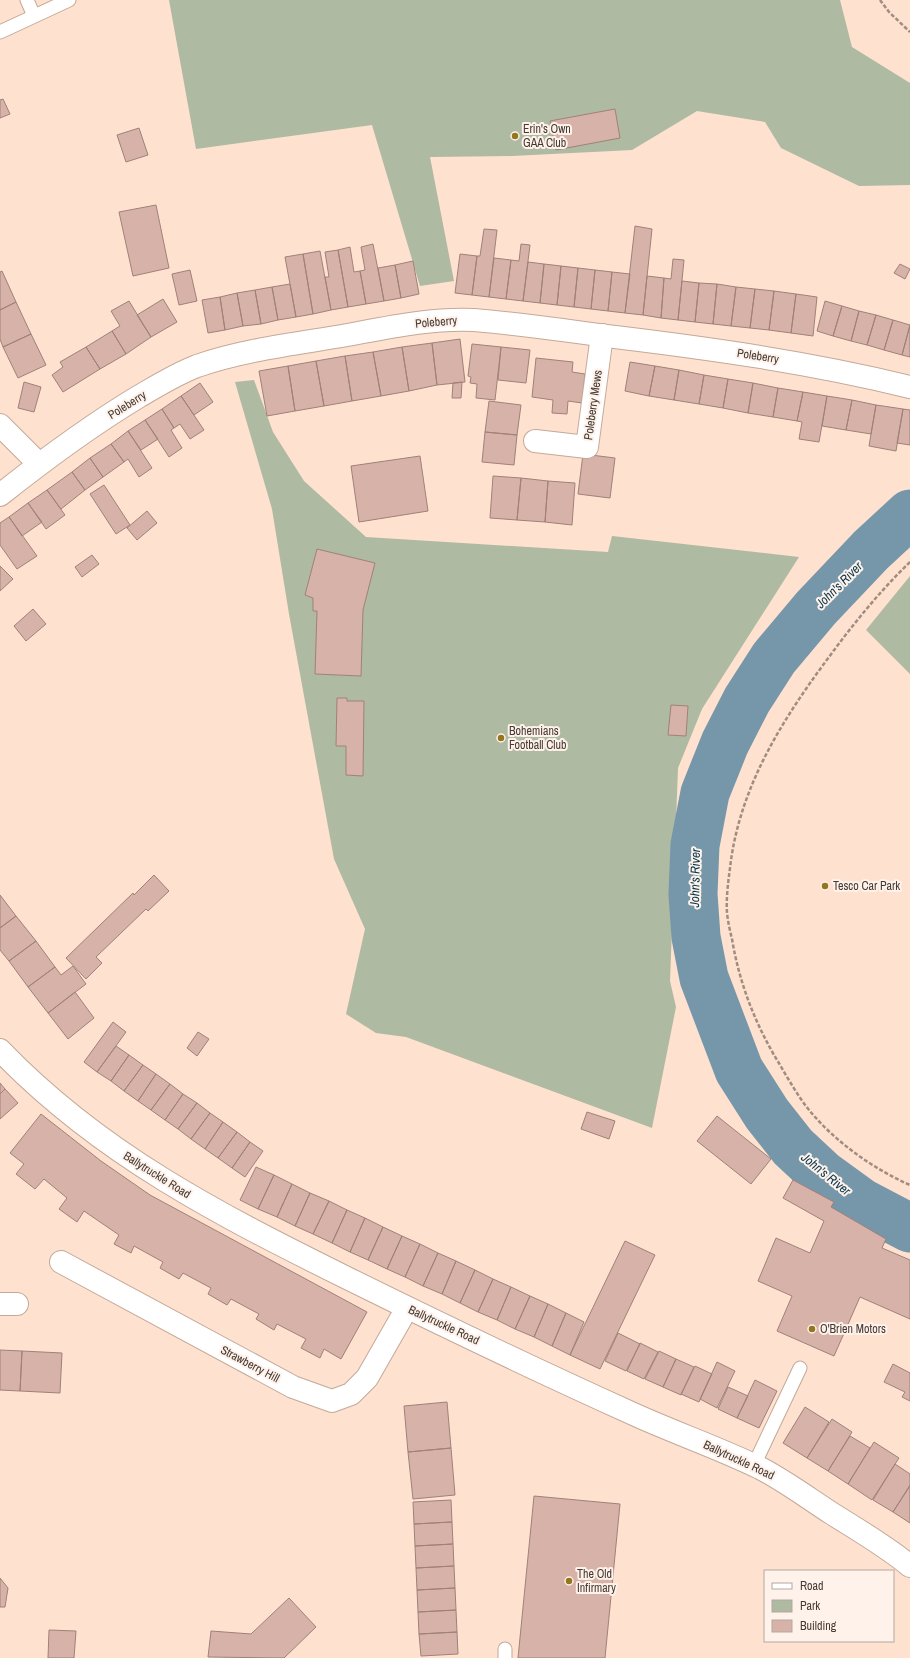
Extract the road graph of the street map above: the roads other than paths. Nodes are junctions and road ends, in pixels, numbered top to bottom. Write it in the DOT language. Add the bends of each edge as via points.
graph roads {
  1 [pos="26,0"];
  2 [pos="69,0"];
  3 [pos="34,16"];
  4 [pos="0,32"];
  5 [pos="602,335"];
  6 [pos="910,387"];
  7 [pos="0,425"];
  8 [pos="535,441"];
  9 [pos="39,464"];
  10 [pos="0,495"];
  11 [pos="0,1050"];
  12 [pos="61,1262"];
  13 [pos="407,1308"];
  14 [pos="800,1368"];
  15 [pos="754,1465"];
  16 [pos="910,1566"];
  1 -- 3 [label="lane"];
  2 -- 3 [label="lane"];
  3 -- 4 [label="lane"];
  5 -- 6 [label="street, Poleberry" via="794,362"];
  5 -- 8 [label="street, Poleberry Mews" via="587,447"];
  5 -- 9 [label="street, Poleberry" via="474,320 435,320 230,356 195,367 168,380 104,419"];
  7 -- 9 [label="street"];
  9 -- 10 [label="street, Poleberry"];
  11 -- 13 [label="street, Ballytruckle Road" via="34,1084 74,1118 155,1175 258,1233"];
  12 -- 13 [label="street, Strawberry Hill" via="293,1387 332,1401 351,1394 368,1378"];
  13 -- 15 [label="street, Ballytruckle Road" via="630,1413"];
  14 -- 15 [label="lane"];
  15 -- 16 [label="street, Ballytruckle Road" via="888,1549"];
}
